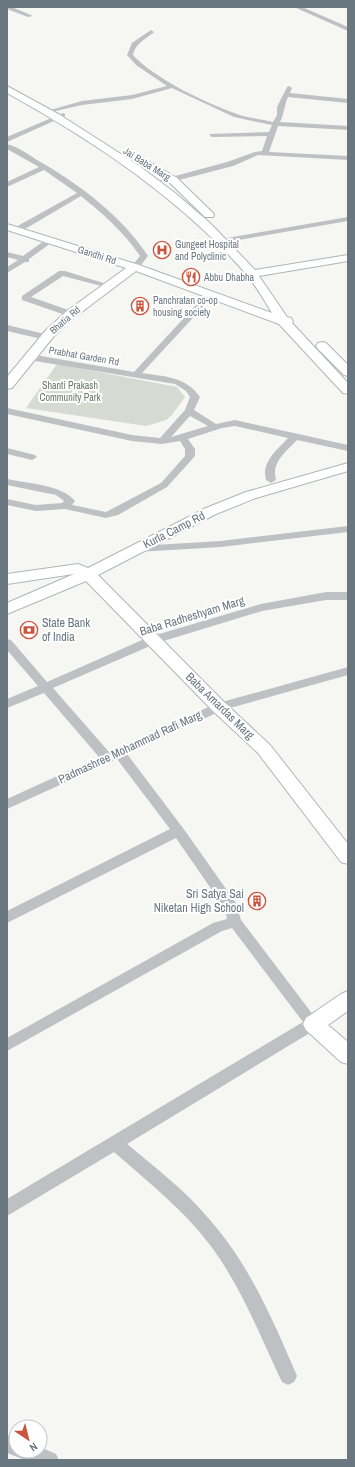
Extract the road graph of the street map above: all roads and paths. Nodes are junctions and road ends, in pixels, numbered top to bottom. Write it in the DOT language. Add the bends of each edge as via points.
graph roads {
  1 [pos="7,7"];
  2 [pos="297,7"];
  3 [pos="30,16"];
  4 [pos="348,29"];
  5 [pos="151,32"];
  6 [pos="7,84"];
  7 [pos="173,86"];
  8 [pos="289,88"];
  9 [pos="7,90"];
  10 [pos="285,95"];
  11 [pos="348,101"];
  12 [pos="57,114"];
  13 [pos="275,124"];
  14 [pos="348,128"];
  15 [pos="271,134"];
  16 [pos="212,135"];
  17 [pos="7,140"];
  18 [pos="7,146"];
  19 [pos="265,154"];
  20 [pos="348,158"];
  21 [pos="44,167"];
  22 [pos="173,180"];
  23 [pos="156,184"];
  24 [pos="7,185"];
  25 [pos="81,192"];
  26 [pos="348,219"];
  27 [pos="12,228"];
  28 [pos="232,239"];
  29 [pos="51,240"];
  30 [pos="221,241"];
  31 [pos="7,254"];
  32 [pos="348,258"];
  33 [pos="26,260"];
  34 [pos="135,267"];
  35 [pos="7,271"];
  36 [pos="264,272"];
  37 [pos="252,274"];
  38 [pos="109,286"];
  39 [pos="210,295"];
  40 [pos="71,314"];
  41 [pos="297,319"];
  42 [pos="284,321"];
  43 [pos="7,328"];
  44 [pos="46,337"];
  45 [pos="29,358"];
  46 [pos="348,372"];
  47 [pos="136,375"];
  48 [pos="8,382"];
  49 [pos="348,390"];
  50 [pos="7,411"];
  51 [pos="189,411"];
  52 [pos="215,427"];
  53 [pos="295,436"];
  54 [pos="182,438"];
  55 [pos="162,441"];
  56 [pos="348,448"];
  57 [pos="7,451"];
  58 [pos="32,457"];
  59 [pos="348,457"];
  60 [pos="348,467"];
  61 [pos="271,480"];
  62 [pos="7,482"];
  63 [pos="7,502"];
  64 [pos="65,506"];
  65 [pos="348,529"];
  66 [pos="137,549"];
  67 [pos="83,572"];
  68 [pos="7,579"];
  69 [pos="348,596"];
  70 [pos="7,599"];
  71 [pos="7,609"];
  72 [pos="153,640"];
  73 [pos="7,643"];
  74 [pos="348,671"];
  75 [pos="45,687"];
  76 [pos="7,704"];
  77 [pos="219,707"];
  78 [pos="113,755"];
  79 [pos="7,804"];
  80 [pos="178,832"];
  81 [pos="347,852"];
  82 [pos="7,917"];
  83 [pos="235,922"];
  84 [pos="348,1000"];
  85 [pos="313,1024"];
  86 [pos="7,1045"];
  87 [pos="348,1055"];
  88 [pos="114,1143"];
  89 [pos="7,1208"];
  90 [pos="288,1376"];
  1 -- 3 [label="street"];
  2 -- 4 [label="street"];
  5 -- 7 [label="street" via="135,44 130,55 138,64"];
  6 -- 12 [label="street, Jai Baba Marg"];
  7 -- 12 [label="street" via="132,97 82,103"];
  7 -- 13 [label="street" via="236,116"];
  8 -- 10 [label="street"];
  9 -- 12 [label="street, Jai Baba Marg"];
  10 -- 11 [label="street"];
  10 -- 13 [label="street"];
  12 -- 17 [label="street"];
  12 -- 22 [label="street, Jai Baba Marg"];
  12 -- 23 [label="street, Jai Baba Marg"];
  13 -- 14 [label="street"];
  13 -- 15 [label="street"];
  15 -- 16 [label="street"];
  15 -- 19 [label="street"];
  18 -- 21 [label="street"];
  19 -- 20 [label="street"];
  19 -- 22 [label="street" via="257,153 230,164"];
  21 -- 24 [label="street"];
  21 -- 25 [label="street"];
  22 -- 23 [label="street"];
  22 -- 28 [label="street, Jai Baba Marg"];
  23 -- 30 [label="street, Jai Baba Marg" via="206,225"];
  25 -- 27 [label="street"];
  25 -- 34 [label="street" via="125,230 140,247 144,256"];
  26 -- 28 [label="street"];
  27 -- 29 [label="street, Gandhi Rd"];
  28 -- 30 [label="street"];
  28 -- 36 [label="street, Jai Baba Marg"];
  29 -- 33 [label="street"];
  29 -- 34 [label="street, Gandhi Rd"];
  30 -- 37 [label="street, Jai Baba Marg"];
  31 -- 33 [label="street"];
  32 -- 36 [label="street"];
  33 -- 35 [label="street"];
  34 -- 38 [label="street, Bhatia Rd"];
  34 -- 39 [label="street, Gandhi Rd"];
  36 -- 37 [label="street"];
  36 -- 41 [label="street, Jai Baba Marg"];
  37 -- 42 [label="street, Jai Baba Marg"];
  38 -- 40 [label="street, Bhatia Rd"];
  38 -- 40 [label="street" via="62,273 25,298"];
  39 -- 42 [label="street, Gandhi Rd"];
  39 -- 47 [label="street"];
  40 -- 44 [label="street, Bhatia Rd"];
  41 -- 42 [label="street"];
  41 -- 46 [label="street, Jai Baba Marg"];
  42 -- 49 [label="street, Jai Baba Marg"];
  43 -- 44 [label="street"];
  44 -- 45 [label="street, Bhatia Rd"];
  45 -- 47 [label="street, Prabhat Garden Rd"];
  45 -- 48 [label="street, Bhatia Rd"];
  47 -- 51 [label="street, Prabhat Garden Rd" via="178,382 189,388 195,397"];
  50 -- 55 [label="street" via="132,438"];
  51 -- 52 [label="street"];
  51 -- 55 [label="street"];
  52 -- 53 [label="street" via="235,423"];
  52 -- 54 [label="street"];
  53 -- 56 [label="street"];
  53 -- 61 [label="street" via="271,464 268,474"];
  54 -- 55 [label="street"];
  54 -- 64 [label="street" via="190,448 190,456 170,479 154,491 106,515"];
  57 -- 58 [label="street"];
  59 -- 61 [label="street, Kurla Camp Rd"];
  60 -- 66 [label="street, Kurla Camp Rd" via="211,511"];
  61 -- 67 [label="street, Kurla Camp Rd" via="232,494 111,551"];
  62 -- 64 [label="street" via="62,494 70,501"];
  63 -- 64 [label="street" via="36,508"];
  65 -- 66 [label="street" via="221,544"];
  66 -- 67 [label="street, Kurla Camp Rd"];
  67 -- 68 [label="street"];
  67 -- 70 [label="street, Kurla Camp Rd"];
  67 -- 71 [label="street, Kurla Camp Rd"];
  67 -- 72 [label="street, Baba Amardas Marg"];
  69 -- 72 [label="street, Baba Radheshyam Marg" via="326,596 261,608"];
  72 -- 75 [label="street, Baba Radheshyam Marg"];
  72 -- 77 [label="street, Baba Amardas Marg"];
  73 -- 75 [label="street"];
  74 -- 77 [label="street, Padmashree Mohammad Rafi Marg"];
  75 -- 76 [label="street, Baba Radheshyam Marg"];
  75 -- 78 [label="street"];
  77 -- 78 [label="street, Padmashree Mohammad Rafi Marg"];
  77 -- 81 [label="street, Baba Amardas Marg" via="264,749"];
  78 -- 79 [label="street, Padmashree Mohammad Rafi Marg"];
  78 -- 80 [label="street"];
  80 -- 82 [label="street"];
  80 -- 83 [label="street" via="231,907"];
  83 -- 85 [label="street"];
  83 -- 86 [label="street" via="218,927"];
  84 -- 85 [label="street"];
  85 -- 87 [label="street"];
  85 -- 88 [label="street"];
  88 -- 89 [label="street"];
  88 -- 90 [label="street" via="194,1214 216,1239 238,1272"];
}
